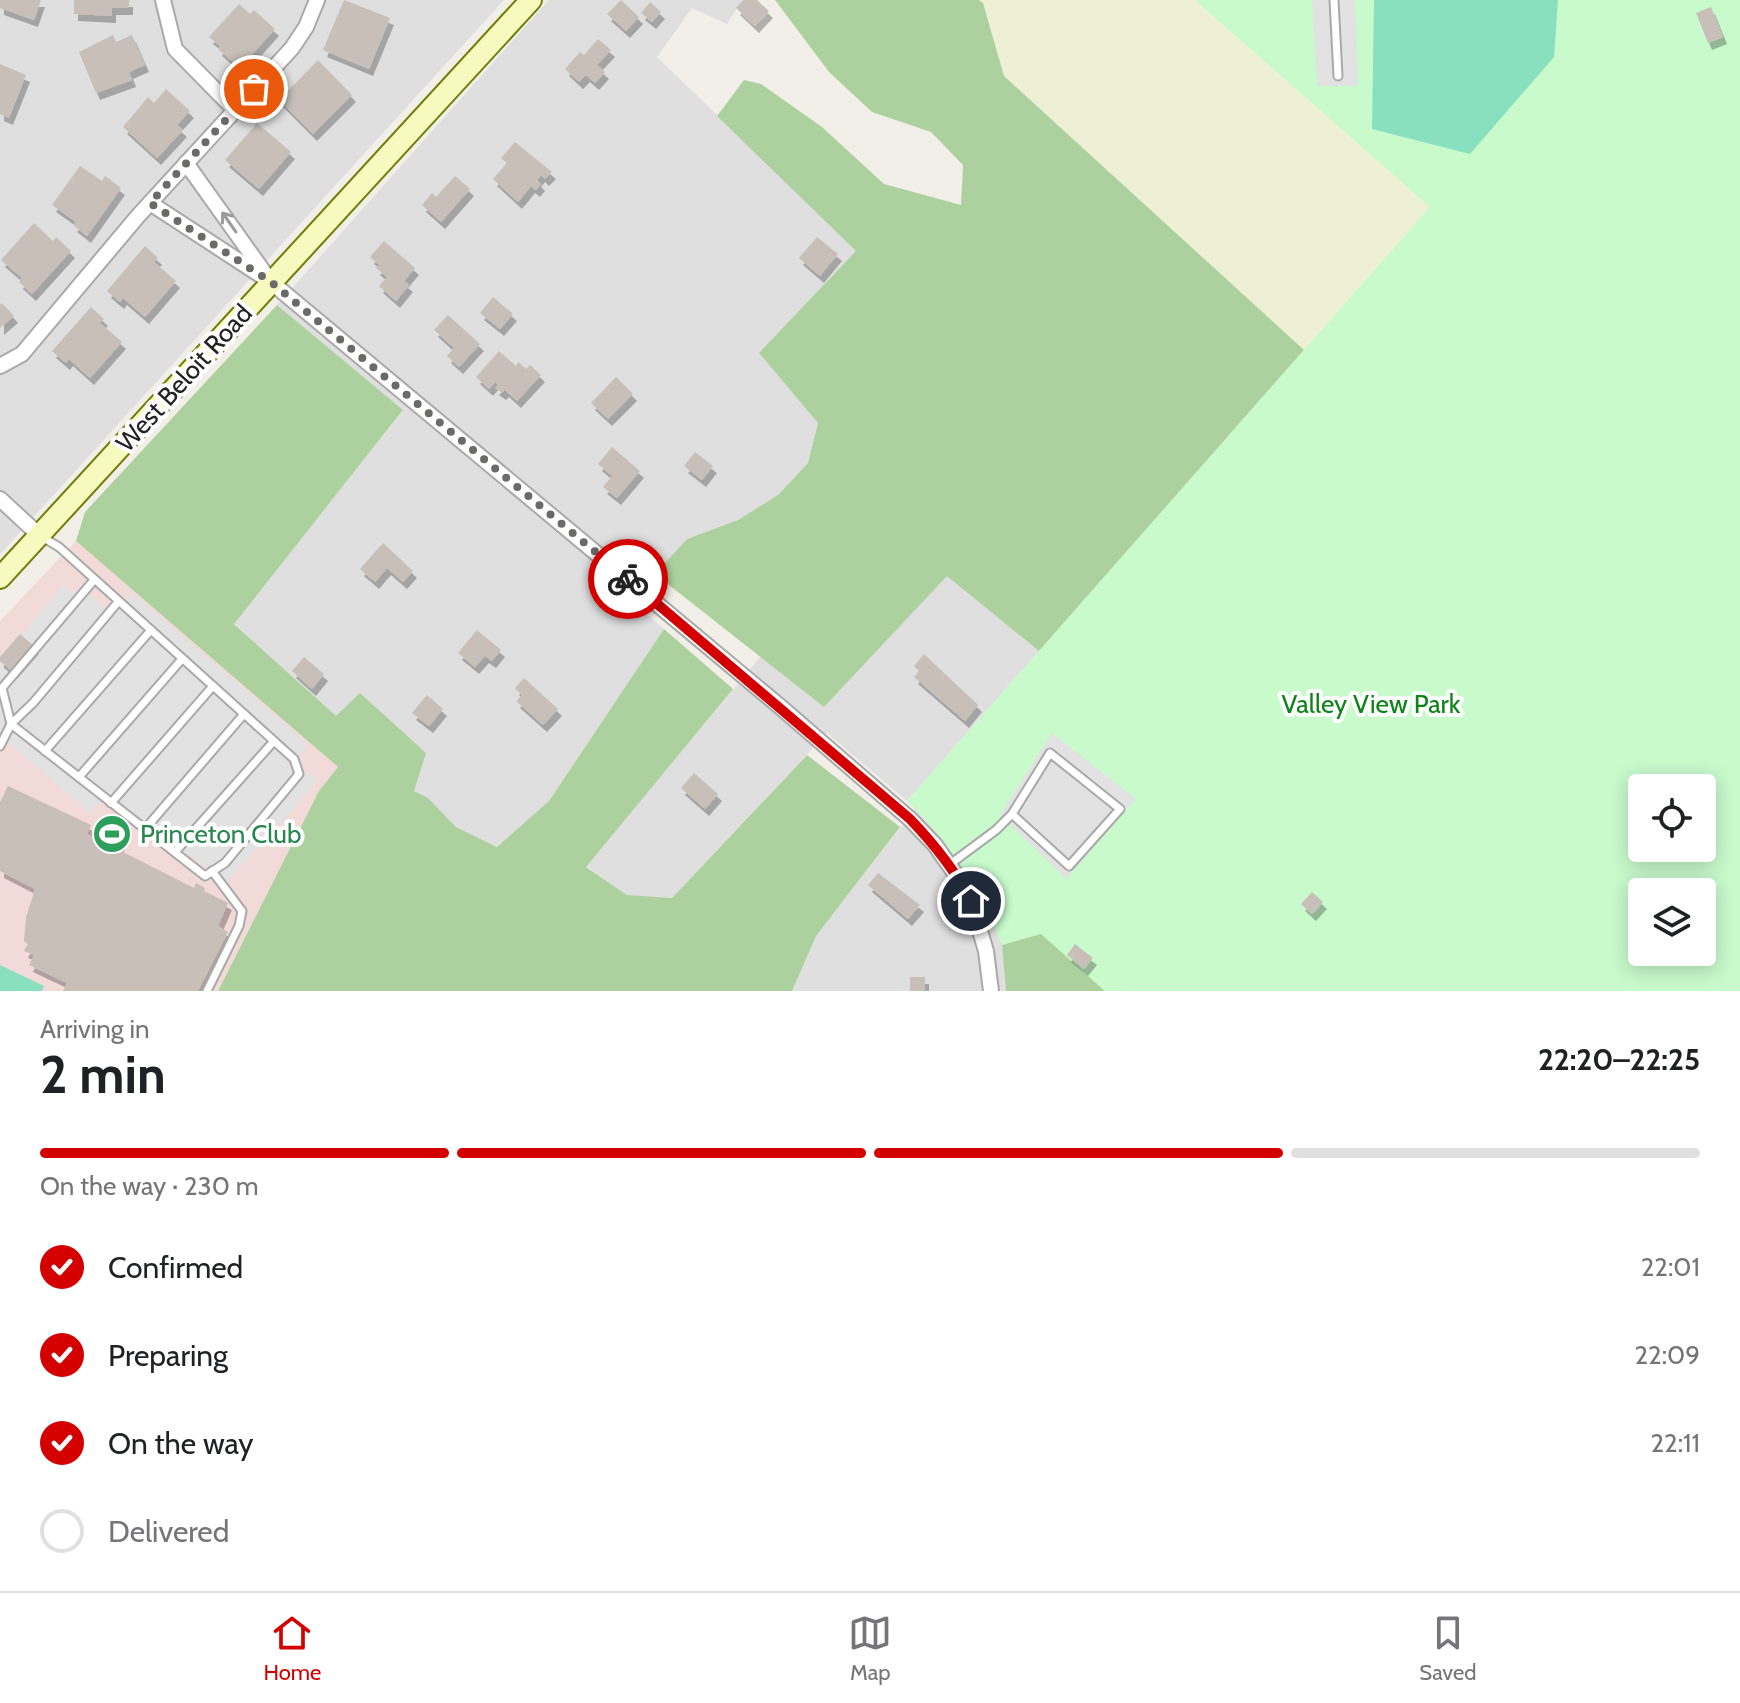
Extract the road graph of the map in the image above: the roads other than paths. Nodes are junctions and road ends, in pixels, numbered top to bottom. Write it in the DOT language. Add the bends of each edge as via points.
graph roads {
  1 [pos="163,0"];
  2 [pos="317,0"];
  3 [pos="531,0"];
  4 [pos="1334,0"];
  5 [pos="1338,76"];
  6 [pos="235,110"];
  7 [pos="186,163"];
  8 [pos="150,203"];
  9 [pos="271,282"];
  10 [pos="0,366"];
  11 [pos="0,499"];
  12 [pos="39,535"];
  13 [pos="0,578"];
  14 [pos="94,580"];
  15 [pos="118,602"];
  16 [pos="151,630"];
  17 [pos="182,659"];
  18 [pos="213,686"];
  19 [pos="244,714"];
  20 [pos="11,724"];
  21 [pos="274,741"];
  22 [pos="0,746"];
  23 [pos="45,751"];
  24 [pos="79,777"];
  25 [pos="111,803"];
  26 [pos="1012,814"];
  27 [pos="145,829"];
  28 [pos="175,852"];
  29 [pos="949,865"];
  30 [pos="212,871"];
  31 [pos="207,991"];
  32 [pos="991,991"];
  1 -- 6 [label="street" via="175,49"];
  2 -- 6 [label="street" via="292,48"];
  3 -- 9 [label="main road, West Beloit Road"];
  4 -- 5 [label="lane"];
  6 -- 7 [label="street"];
  7 -- 8 [label="street"];
  9 -- 7 [label="street, one-way"];
  8 -- 9 [label="street"];
  8 -- 10 [label="street" via="22,354"];
  9 -- 12 [label="main road, West Beloit Road"];
  9 -- 29 [label="street" via="777,704 910,819"];
  11 -- 12 [label="street"];
  12 -- 13 [label="main road, West Beloit Road"];
  12 -- 14 [label="lane"];
  14 -- 15 [label="lane"];
  14 -- 20 [label="lane" via="2,688"];
  15 -- 16 [label="lane"];
  15 -- 20 [label="lane"];
  16 -- 17 [label="lane"];
  16 -- 23 [label="lane"];
  17 -- 18 [label="lane"];
  17 -- 24 [label="lane"];
  18 -- 19 [label="lane"];
  18 -- 25 [label="lane"];
  19 -- 21 [label="lane"];
  19 -- 27 [label="lane"];
  20 -- 22 [label="lane"];
  20 -- 23 [label="lane"];
  21 -- 28 [label="lane"];
  21 -- 30 [label="lane" via="294,759 299,774 225,863"];
  23 -- 24 [label="lane"];
  24 -- 25 [label="lane"];
  25 -- 27 [label="lane"];
  26 -- 26 [label="lane" via="1050,753 1120,809 1069,866"];
  26 -- 29 [label="lane"];
  27 -- 28 [label="lane"];
  28 -- 30 [label="lane" via="205,876"];
  29 -- 32 [label="street" via="978,921"];
  30 -- 31 [label="lane" via="242,911"];
}
